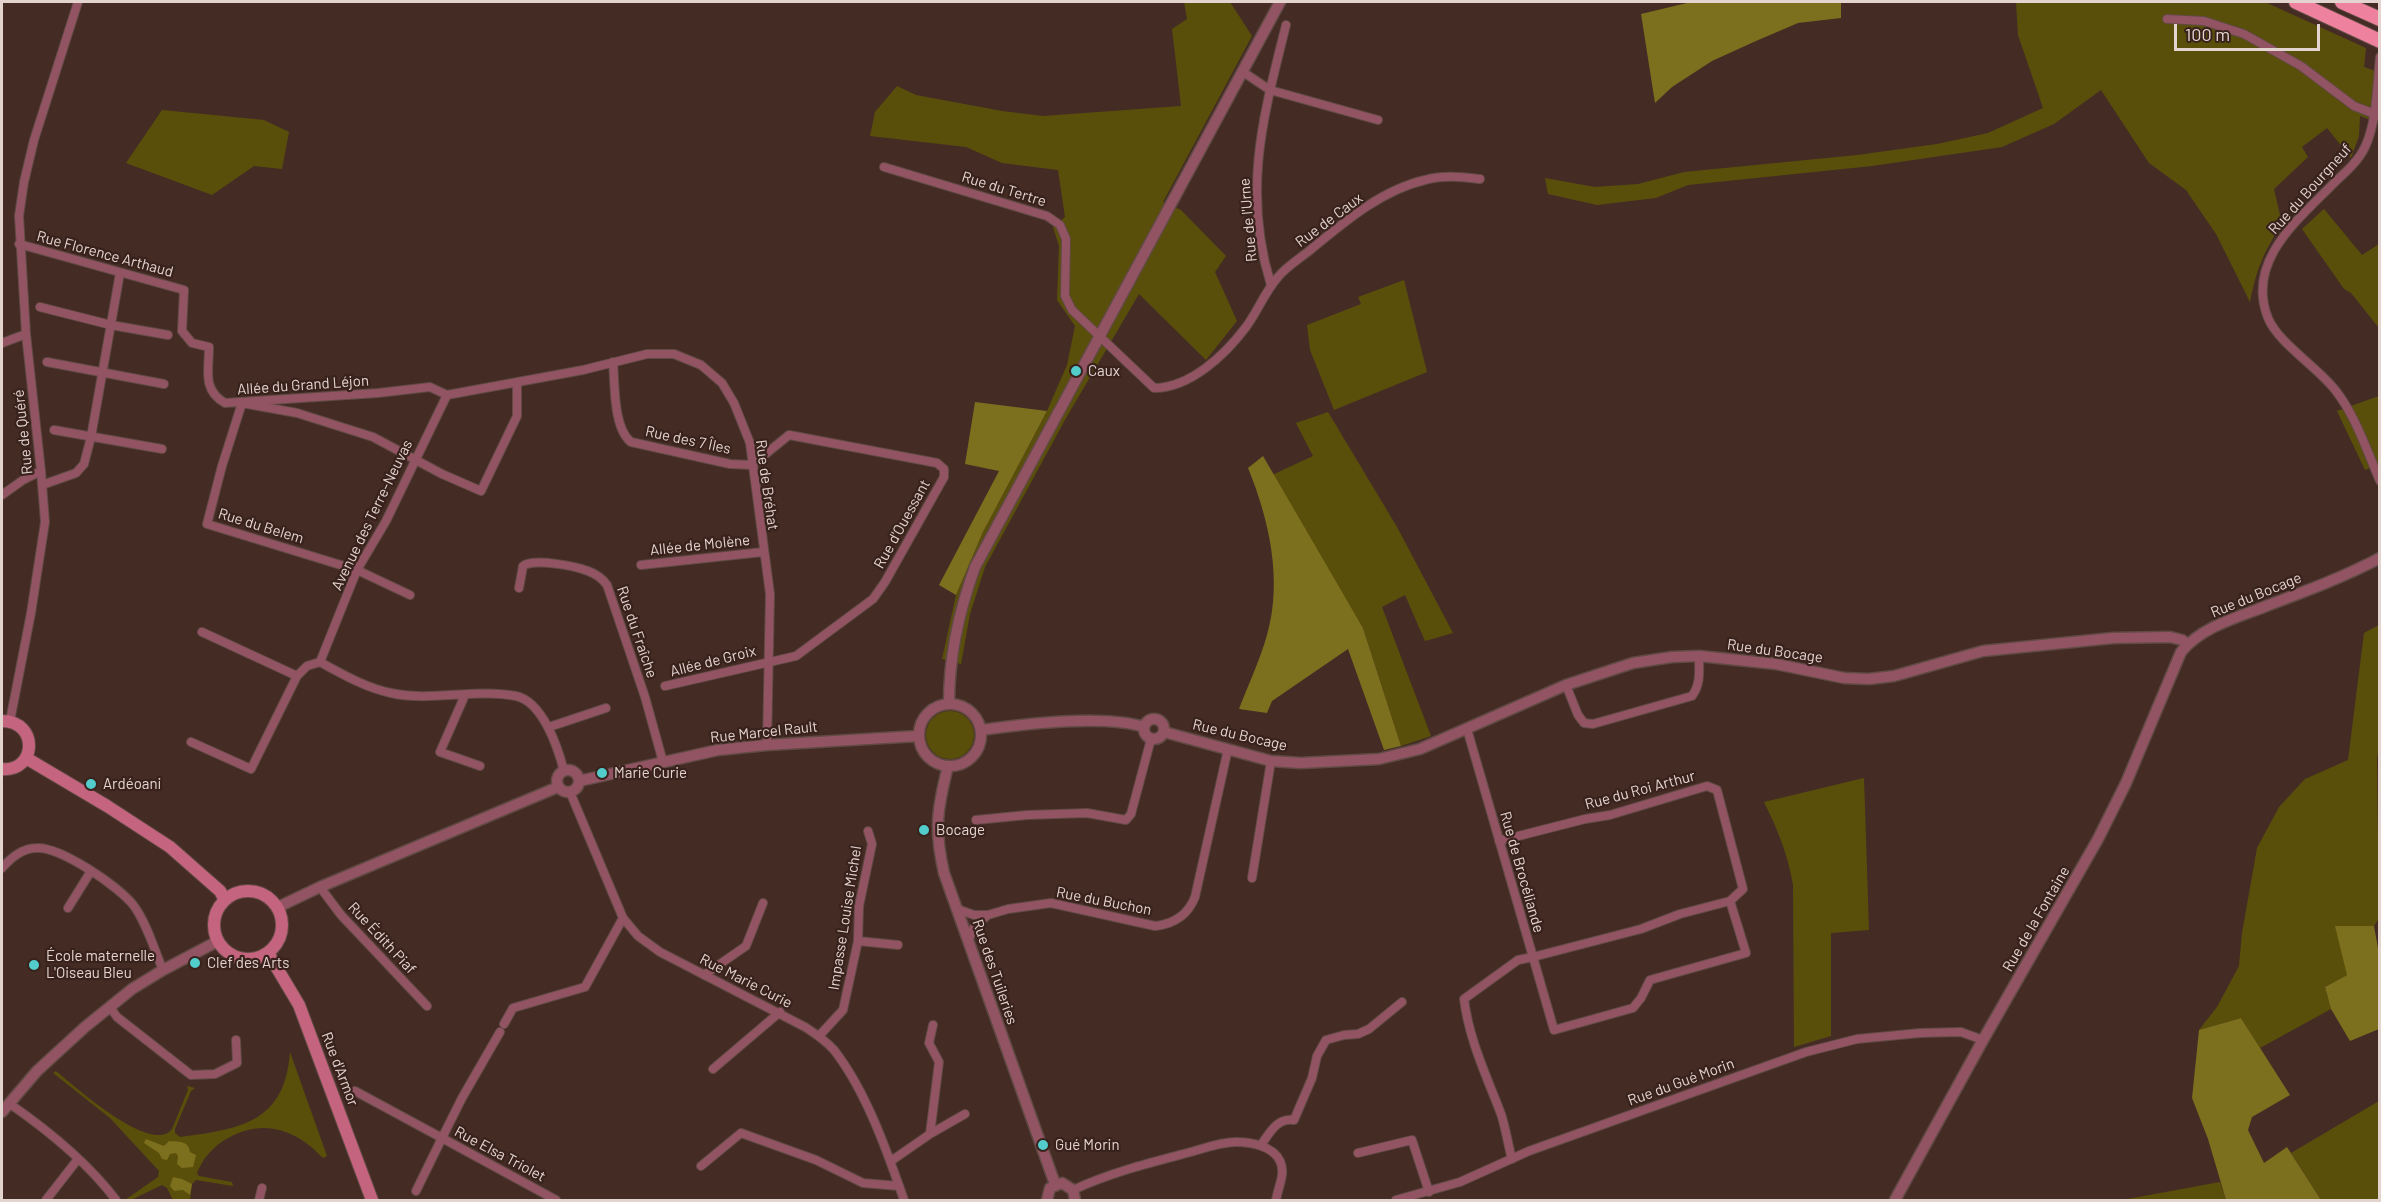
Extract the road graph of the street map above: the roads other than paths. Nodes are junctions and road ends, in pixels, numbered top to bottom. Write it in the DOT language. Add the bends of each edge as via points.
graph roads {
  1 [pos="78,2"];
  2 [pos="1280,2"];
  3 [pos="2296,2"];
  4 [pos="2342,2"];
  5 [pos="2167,19"];
  6 [pos="2379,19"];
  7 [pos="1286,26"];
  8 [pos="2379,41"];
  9 [pos="2379,57"];
  10 [pos="2378,68"];
  11 [pos="1243,72"];
  12 [pos="1270,90"];
  13 [pos="2376,115"];
  14 [pos="1378,120"];
  15 [pos="885,167"];
  16 [pos="1480,179"];
  17 [pos="19,244"];
  18 [pos="120,273"];
  19 [pos="1271,285"];
  20 [pos="184,290"];
  21 [pos="40,307"];
  22 [pos="111,325"];
  23 [pos="26,334"];
  24 [pos="168,335"];
  25 [pos="1100,338"];
  26 [pos="2,343"];
  27 [pos="46,362"];
  28 [pos="613,362"];
  29 [pos="102,374"];
  30 [pos="517,383"];
  31 [pos="164,384"];
  32 [pos="447,395"];
  33 [pos="242,403"];
  34 [pos="54,430"];
  35 [pos="91,437"];
  36 [pos="162,449"];
  37 [pos="416,459"];
  38 [pos="752,465"];
  39 [pos="41,471"];
  40 [pos="2379,481"];
  41 [pos="42,485"];
  42 [pos="2,495"];
  43 [pos="763,552"];
  44 [pos="2379,558"];
  45 [pos="640,565"];
  46 [pos="357,570"];
  47 [pos="519,588"];
  48 [pos="410,595"];
  49 [pos="202,632"];
  50 [pos="2187,644"];
  51 [pos="1699,656"];
  52 [pos="320,662"];
  53 [pos="767,662"];
  54 [pos="297,676"];
  55 [pos="1566,685"];
  56 [pos="665,686"];
  57 [pos="465,695"];
  58 [pos="949,703"];
  59 [pos="606,708"];
  60 [pos="6,721"];
  61 [pos="1144,726"];
  62 [pos="549,727"];
  63 [pos="1467,729"];
  64 [pos="981,730"];
  65 [pos="1164,732"];
  66 [pos="918,736"];
  67 [pos="1151,739"];
  68 [pos="191,742"];
  69 [pos="767,745"];
  70 [pos="1228,749"];
  71 [pos="26,758"];
  72 [pos="1271,761"];
  73 [pos="663,762"];
  74 [pos="480,766"];
  75 [pos="948,766"];
  76 [pos="2,769"];
  77 [pos="564,771"];
  78 [pos="579,781"];
  79 [pos="558,787"];
  80 [pos="570,792"];
  81 [pos="976,820"];
  82 [pos="868,831"];
  83 [pos="1499,840"];
  84 [pos="2,868"];
  85 [pos="91,872"];
  86 [pos="1252,878"];
  87 [pos="320,887"];
  88 [pos="225,900"];
  89 [pos="1730,901"];
  90 [pos="763,903"];
  91 [pos="278,907"];
  92 [pos="68,908"];
  93 [pos="957,909"];
  94 [pos="988,915"];
  95 [pos="623,918"];
  96 [pos="858,940"];
  97 [pos="218,941"];
  98 [pos="968,941"];
  99 [pos="898,945"];
  100 [pos="268,953"];
  101 [pos="1533,957"];
  102 [pos="163,970"];
  103 [pos="704,975"];
  104 [pos="1401,1002"];
  105 [pos="427,1006"];
  106 [pos="110,1007"];
  107 [pos="780,1012"];
  108 [pos="933,1025"];
  109 [pos="819,1036"];
  110 [pos="236,1040"];
  111 [pos="1983,1040"];
  112 [pos="713,1069"];
  113 [pos="355,1091"];
  114 [pos="10,1104"];
  115 [pos="2,1112"];
  116 [pos="965,1114"];
  117 [pos="930,1134"];
  118 [pos="442,1138"];
  119 [pos="1261,1145"];
  120 [pos="1358,1153"];
  121 [pos="78,1159"];
  122 [pos="1512,1160"];
  123 [pos="891,1161"];
  124 [pos="701,1166"];
  125 [pos="1055,1184"];
  126 [pos="899,1186"];
  127 [pos="262,1188"];
  128 [pos="416,1191"];
  129 [pos="1429,1192"];
  130 [pos="1074,1195"];
  131 [pos="46,1200"];
  132 [pos="116,1200"];
  133 [pos="259,1200"];
  134 [pos="372,1200"];
  135 [pos="556,1200"];
  136 [pos="904,1200"];
  137 [pos="1047,1200"];
  138 [pos="1276,1200"];
  139 [pos="1396,1200"];
  140 [pos="1895,1200"];
  1 -- 17 [label="street, Rue de Quéré" via="34,140 19,216"];
  2 -- 11 [label="street"];
  3 -- 8 [label="highway"];
  4 -- 6 [label="highway"];
  5 -- 13 [label="street" via="2204,21 2244,34 2301,66 2354,106"];
  7 -- 12 [label="street, Rue de l'Urne"];
  9 -- 10 [label="street, Rue du Bourgneuf"];
  10 -- 13 [label="street, Rue du Bourgneuf"];
  11 -- 12 [label="street"];
  11 -- 25 [label="street"];
  12 -- 14 [label="street"];
  12 -- 19 [label="street, Rue de l'Urne" via="1259,140 1256,190 1264,263"];
  13 -- 40 [label="street, Rue du Bourgneuf" via="2366,146 2354,164 2288,230 2274,250 2262,292 2269,321 2347,405"];
  15 -- 25 [label="street, Rue du Tertre" via="1047,216 1060,225 1065,239 1065,296 1072,310"];
  16 -- 19 [label="street, Rue de Caux" via="1448,176 1402,188 1336,228"];
  17 -- 18 [label="street, Rue Florence Arthaud"];
  17 -- 23 [label="street, Rue de Quéré"];
  18 -- 20 [label="street, Rue Florence Arthaud"];
  18 -- 22 [label="street"];
  19 -- 25 [label="street" via="1247,327 1221,355 1168,388 1154,388"];
  20 -- 33 [label="street, Allée du Grand Léjon" via="182,331 192,343 209,347 208,386 225,404"];
  21 -- 22 [label="street"];
  22 -- 24 [label="street"];
  22 -- 29 [label="street"];
  23 -- 26 [label="street"];
  23 -- 39 [label="street, Rue de Quéré"];
  25 -- 58 [label="street" via="975,567 960,611"];
  27 -- 29 [label="street"];
  28 -- 30 [label="street, Rue de Bréhat"];
  28 -- 38 [label="street, Rue de Bréhat" via="647,354 674,354 701,365 722,383 734,404 750,443"];
  28 -- 38 [label="street, Rue des 7 Îles" via="620,426 631,442 730,464"];
  29 -- 31 [label="street"];
  29 -- 35 [label="street"];
  30 -- 32 [label="street"];
  30 -- 37 [label="street" via="518,416 481,491"];
  32 -- 33 [label="street, Allée du Grand Léjon" via="430,387"];
  32 -- 37 [label="street, Avenue des Terre-Neuvas"];
  33 -- 37 [label="street" via="297,413 373,436"];
  33 -- 46 [label="street, Rue du Belem" via="207,524"];
  34 -- 35 [label="street"];
  35 -- 36 [label="street"];
  35 -- 41 [label="street" via="84,464 76,473"];
  37 -- 46 [label="street, Avenue des Terre-Neuvas"];
  38 -- 43 [label="street, Rue de Bréhat"];
  38 -- 53 [label="street, Rue d'Ouessant" via="789,435 937,463 944,469 944,477 873,599 796,656"];
  39 -- 41 [label="street, Rue de Quéré"];
  39 -- 42 [label="street"];
  41 -- 60 [label="street, Rue de Quéré" via="42,546"];
  43 -- 45 [label="street, Allée de Molène"];
  43 -- 53 [label="street, Rue de Bréhat" via="770,594"];
  44 -- 50 [label="street, Rue du Bocage" via="2213,628"];
  46 -- 48 [label="street"];
  46 -- 52 [label="street, Avenue des Terre-Neuvas"];
  47 -- 73 [label="street, Rue du Fraîche" via="523,566 534,561 590,571 601,577 645,697"];
  49 -- 54 [label="street"];
  50 -- 51 [label="street, Rue du Bocage" via="2170,637 2113,638 1983,651 1869,679"];
  50 -- 111 [label="street, Rue de la Fontaine" via="2175,663 2126,783 2098,839"];
  51 -- 55 [label="street, Rue du Bocage" via="1633,663"];
  51 -- 55 [label="street" via="1699,682 1692,696 1593,724 1584,723 1578,715"];
  52 -- 54 [label="street" via="307,666"];
  52 -- 57 [label="street" via="355,681 391,693"];
  53 -- 56 [label="street, Allée de Groix"];
  53 -- 69 [label="street, Rue de Bréhat"];
  54 -- 68 [label="street" via="251,769"];
  55 -- 63 [label="street, Rue du Bocage"];
  57 -- 62 [label="street" via="518,696"];
  57 -- 74 [label="street" via="440,752"];
  58 -- 64 [label="street" via="971,711"];
  58 -- 66 [label="street" via="927,713"];
  59 -- 62 [label="street"];
  60 -- 71 [label="main road" via="17,724 27,736"];
  61 -- 64 [label="street" via="1070,722"];
  61 -- 65 [label="street" via="1150,719 1157,719"];
  61 -- 67 [label="street" via="1144,733"];
  62 -- 77 [label="street"];
  63 -- 72 [label="street, Rue du Bocage" via="1420,749 1379,759"];
  63 -- 83 [label="street, Rue de Brocéliande"];
  64 -- 75 [label="street" via="977,752 959,765"];
  65 -- 67 [label="street" via="1158,739"];
  65 -- 70 [label="street, Rue du Bocage"];
  66 -- 69 [label="street, Rue Marcel Rault"];
  66 -- 75 [label="street" via="927,757"];
  67 -- 81 [label="street" via="1131,814 1126,820 1077,813"];
  69 -- 73 [label="street, Rue Marcel Rault"];
  70 -- 72 [label="street, Rue du Bocage"];
  70 -- 94 [label="street, Rue du Buchon" via="1195,897 1183,916 1155,926 1051,903"];
  71 -- 76 [label="main road" via="14,768"];
  71 -- 88 [label="main road" via="170,847 220,891"];
  72 -- 86 [label="street"];
  73 -- 78 [label="street, Rue Marcel Rault"];
  75 -- 93 [label="street, Rue des Tuileries" via="936,832 944,873"];
  77 -- 78 [label="street" via="574,771"];
  77 -- 79 [label="street" via="558,776"];
  78 -- 80 [label="street" via="577,789"];
  79 -- 80 [label="street"];
  79 -- 87 [label="street"];
  80 -- 95 [label="street, Rue Marie Curie"];
  82 -- 96 [label="street, Impasse Louise Michel" via="872,844"];
  83 -- 89 [label="street, Rue du Roi Arthur" via="1610,815 1707,786 1717,790 1743,889"];
  83 -- 101 [label="street, Rue de Brocéliande"];
  84 -- 85 [label="street" via="23,851 37,848 54,850"];
  85 -- 92 [label="street"];
  85 -- 102 [label="street" via="122,891 136,908"];
  87 -- 91 [label="street"];
  87 -- 105 [label="street, Rue Édith Piaf" via="341,915"];
  88 -- 91 [label="main road" via="233,894 253,891"];
  88 -- 97 [label="main road" via="214,920"];
  89 -- 101 [label="street"];
  89 -- 101 [label="street" via="1746,953 1650,981 1633,1008 1606,1016 1554,1030"];
  90 -- 103 [label="street" via="746,945"];
  91 -- 100 [label="main road" via="281,937"];
  93 -- 94 [label="street, Rue du Buchon"];
  93 -- 98 [label="street, Rue des Tuileries"];
  94 -- 98 [label="street" via="974,927"];
  95 -- 103 [label="street, Rue Marie Curie" via="638,936 660,952"];
  95 -- 118 [label="street, Rue Elsa Triolet" via="585,987 513,1008"];
  96 -- 99 [label="street"];
  96 -- 109 [label="street, Impasse Louise Michel" via="843,1010"];
  97 -- 100 [label="main road" via="225,951 246,960"];
  97 -- 102 [label="street"];
  98 -- 125 [label="street, Rue des Tuileries"];
  100 -- 134 [label="main road, Rue d'Armor" via="299,1005"];
  101 -- 122 [label="street, Rue de Brocéliande" via="1518,960 1464,999 1473,1040 1502,1118"];
  102 -- 106 [label="street"];
  103 -- 107 [label="street, Rue Marie Curie"];
  104 -- 119 [label="street" via="1369,1029 1326,1040 1294,1120 1277,1125"];
  106 -- 110 [label="street" via="117,1017 191,1075 215,1074 237,1063"];
  106 -- 114 [label="street" via="37,1071"];
  107 -- 109 [label="street, Rue Marie Curie"];
  107 -- 112 [label="street"];
  108 -- 117 [label="street" via="929,1043 939,1062"];
  109 -- 123 [label="street, Rue Marie Curie" via="834,1050 858,1089"];
  111 -- 122 [label="street, Rue du Gué Morin" via="1961,1032 1857,1039 1806,1052"];
  111 -- 140 [label="street, Rue de la Fontaine"];
  113 -- 118 [label="street"];
  114 -- 115 [label="street"];
  114 -- 121 [label="street"];
  116 -- 117 [label="street"];
  117 -- 123 [label="street"];
  118 -- 128 [label="street"];
  118 -- 135 [label="street, Rue Elsa Triolet"];
  119 -- 130 [label="street" via="1218,1144 1146,1164"];
  119 -- 138 [label="street" via="1280,1158 1283,1168"];
  120 -- 129 [label="street" via="1412,1140"];
  121 -- 131 [label="street"];
  121 -- 132 [label="street"];
  122 -- 129 [label="street, Rue du Gué Morin"];
  123 -- 126 [label="street, Rue Marie Curie"];
  124 -- 126 [label="street" via="741,1133 816,1160 863,1183"];
  125 -- 130 [label="street" via="1067,1184"];
  125 -- 137 [label="street" via="1047,1191"];
  126 -- 136 [label="street, Rue Marie Curie"];
  127 -- 133 [label="street"];
  129 -- 139 [label="street, Rue du Gué Morin"];
}
